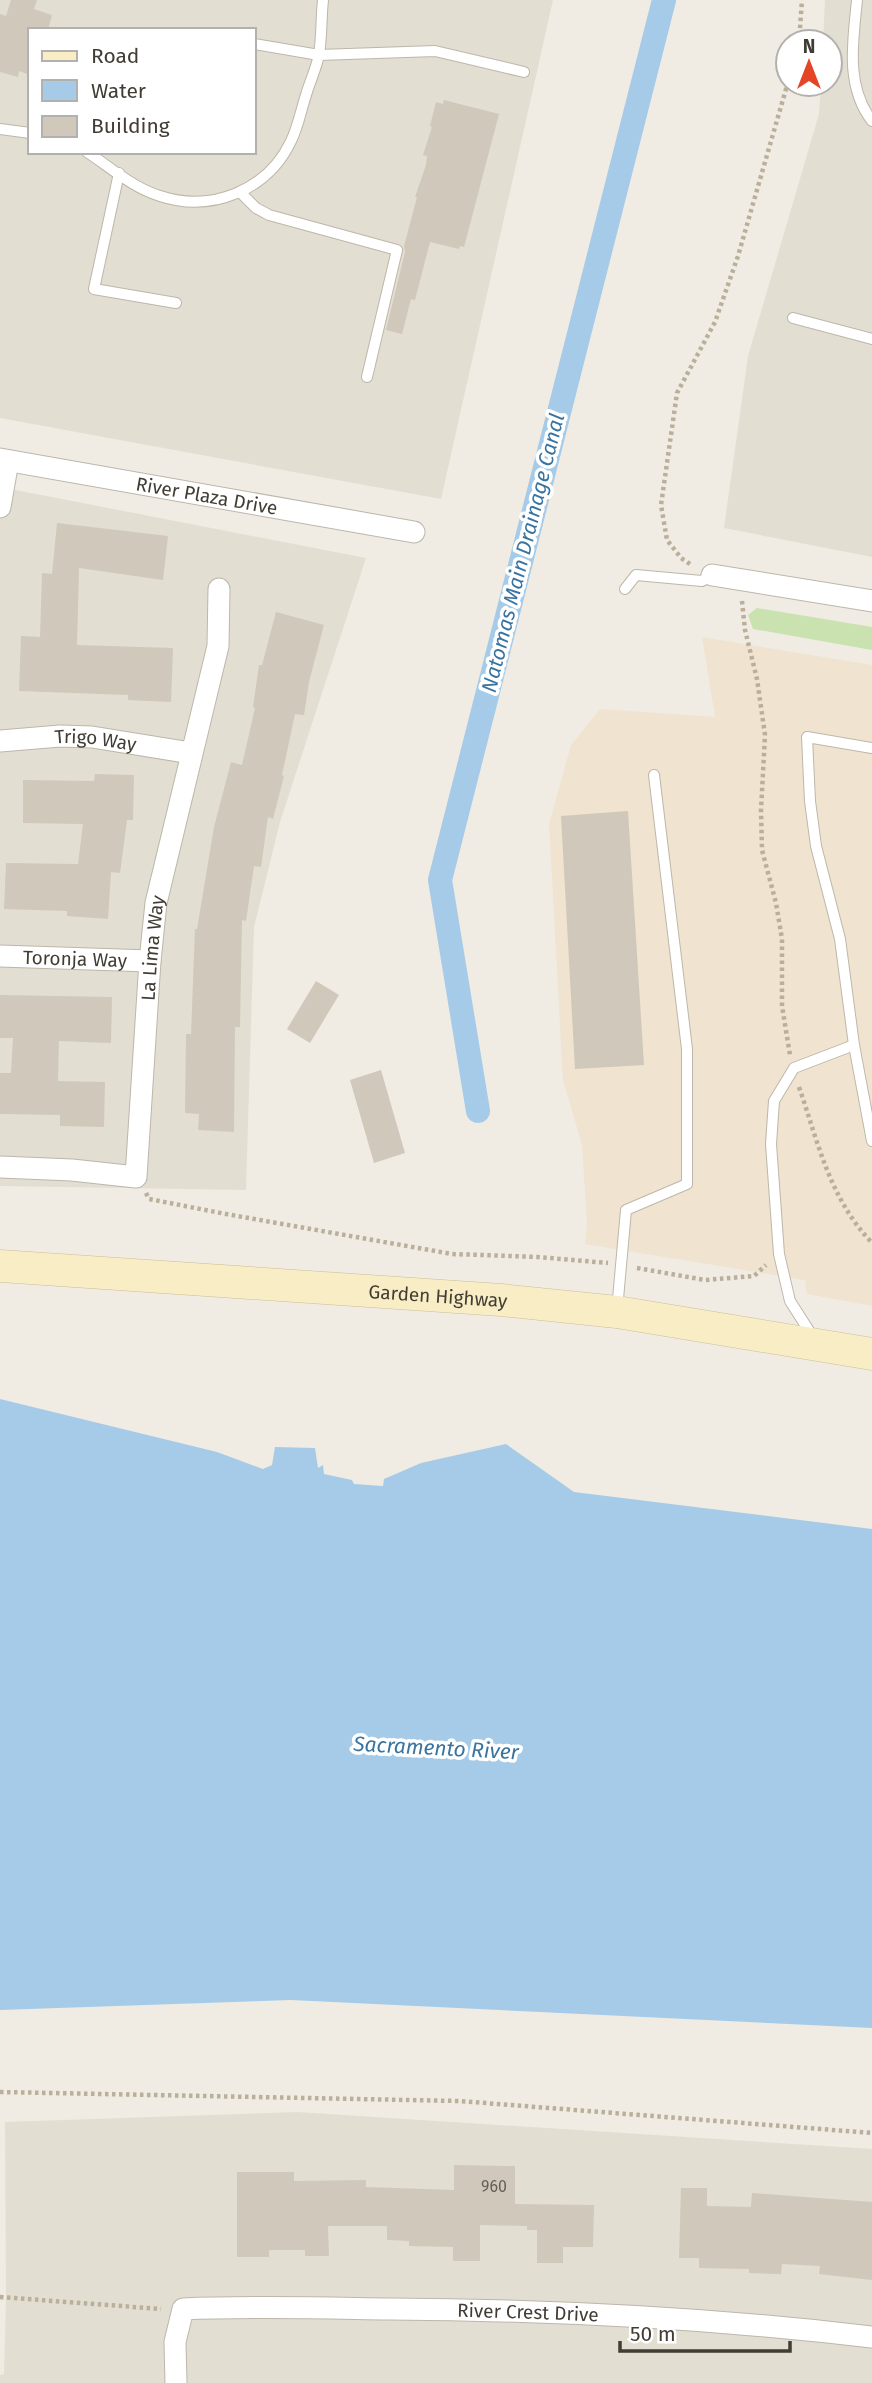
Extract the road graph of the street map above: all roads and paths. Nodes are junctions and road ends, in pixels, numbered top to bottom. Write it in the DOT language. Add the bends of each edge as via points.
graph roads {
  1 [pos="323,0"];
  2 [pos="802,0"];
  3 [pos="857,0"];
  4 [pos="800,28"];
  5 [pos="256,44"];
  6 [pos="319,55"];
  7 [pos="524,72"];
  8 [pos="783,98"];
  9 [pos="872,121"];
  10 [pos="0,129"];
  11 [pos="28,133"];
  12 [pos="90,154"];
  13 [pos="119,173"];
  14 [pos="241,193"];
  15 [pos="176,303"];
  16 [pos="793,318"];
  17 [pos="872,339"];
  18 [pos="367,377"];
  19 [pos="4,460"];
  20 [pos="0,508"];
  21 [pos="414,532"];
  22 [pos="712,575"];
  23 [pos="745,580"];
  24 [pos="219,589"];
  25 [pos="625,589"];
  26 [pos="872,601"];
  27 [pos="0,741"];
  28 [pos="872,747"];
  29 [pos="191,753"];
  30 [pos="654,775"];
  31 [pos="0,956"];
  32 [pos="150,961"];
  33 [pos="853,1045"];
  34 [pos="794,1068"];
  35 [pos="872,1141"];
  36 [pos="0,1167"];
  37 [pos="136,1177"];
  38 [pos="872,1243"];
  39 [pos="779,1254"];
  40 [pos="622,1265"];
  41 [pos="0,1266"];
  42 [pos="617,1312"];
  43 [pos="817,1343"];
  44 [pos="872,1354"];
  45 [pos="0,2092"];
  46 [pos="872,2133"];
  47 [pos="3,2297"];
  48 [pos="183,2309"];
  49 [pos="872,2337"];
  50 [pos="176,2383"];
  1 -- 6 [label="lane"];
  2 -- 4 [label="path"];
  3 -- 9 [label="lane" via="852,55 855,83"];
  5 -- 6 [label="lane"];
  6 -- 7 [label="lane" via="435,51"];
  6 -- 14 [label="lane" via="291,141 277,164"];
  8 -- 22 [label="path" via="715,321 677,393 661,505 667,540 681,558"];
  10 -- 11 [label="lane"];
  12 -- 13 [label="lane"];
  13 -- 14 [label="lane" via="134,185 177,200 205,202"];
  13 -- 15 [label="lane" via="94,289"];
  14 -- 18 [label="lane" via="269,215 397,250"];
  16 -- 17 [label="lane"];
  19 -- 20 [label="street"];
  19 -- 21 [label="street, River Plaza Drive"];
  22 -- 23 [label="street"];
  22 -- 25 [label="lane" via="702,581 636,575"];
  23 -- 26 [label="street"];
  23 -- 34 [label="path" via="741,603 765,735 762,850 782,939 783,1021"];
  24 -- 29 [label="street, La Lima Way" via="218,646"];
  27 -- 29 [label="street, Trigo Way" via="92,737"];
  28 -- 33 [label="lane" via="807,737 816,846 840,939"];
  29 -- 32 [label="street, La Lima Way" via="156,903"];
  30 -- 40 [label="lane" via="687,1049 687,1184 626,1210"];
  31 -- 32 [label="street, Toronja Way"];
  32 -- 37 [label="street, La Lima Way"];
  33 -- 34 [label="lane"];
  33 -- 35 [label="lane"];
  34 -- 38 [label="path" via="831,1183"];
  34 -- 39 [label="lane" via="774,1101 771,1144"];
  36 -- 37 [label="street"];
  37 -- 40 [label="path" via="149,1199 226,1214 452,1254"];
  39 -- 40 [label="path" via="754,1276 705,1280"];
  39 -- 43 [label="lane" via="790,1301"];
  40 -- 42 [label="lane"];
  41 -- 42 [label="main road, Garden Highway" via="473,1297"];
  42 -- 43 [label="main road, Garden Highway"];
  43 -- 44 [label="main road, Garden Highway"];
  45 -- 46 [label="path" via="459,2101"];
  47 -- 48 [label="path"];
  48 -- 49 [label="street, River Crest Drive" via="459,2309 627,2316"];
  48 -- 50 [label="street" via="175,2342"];
}
